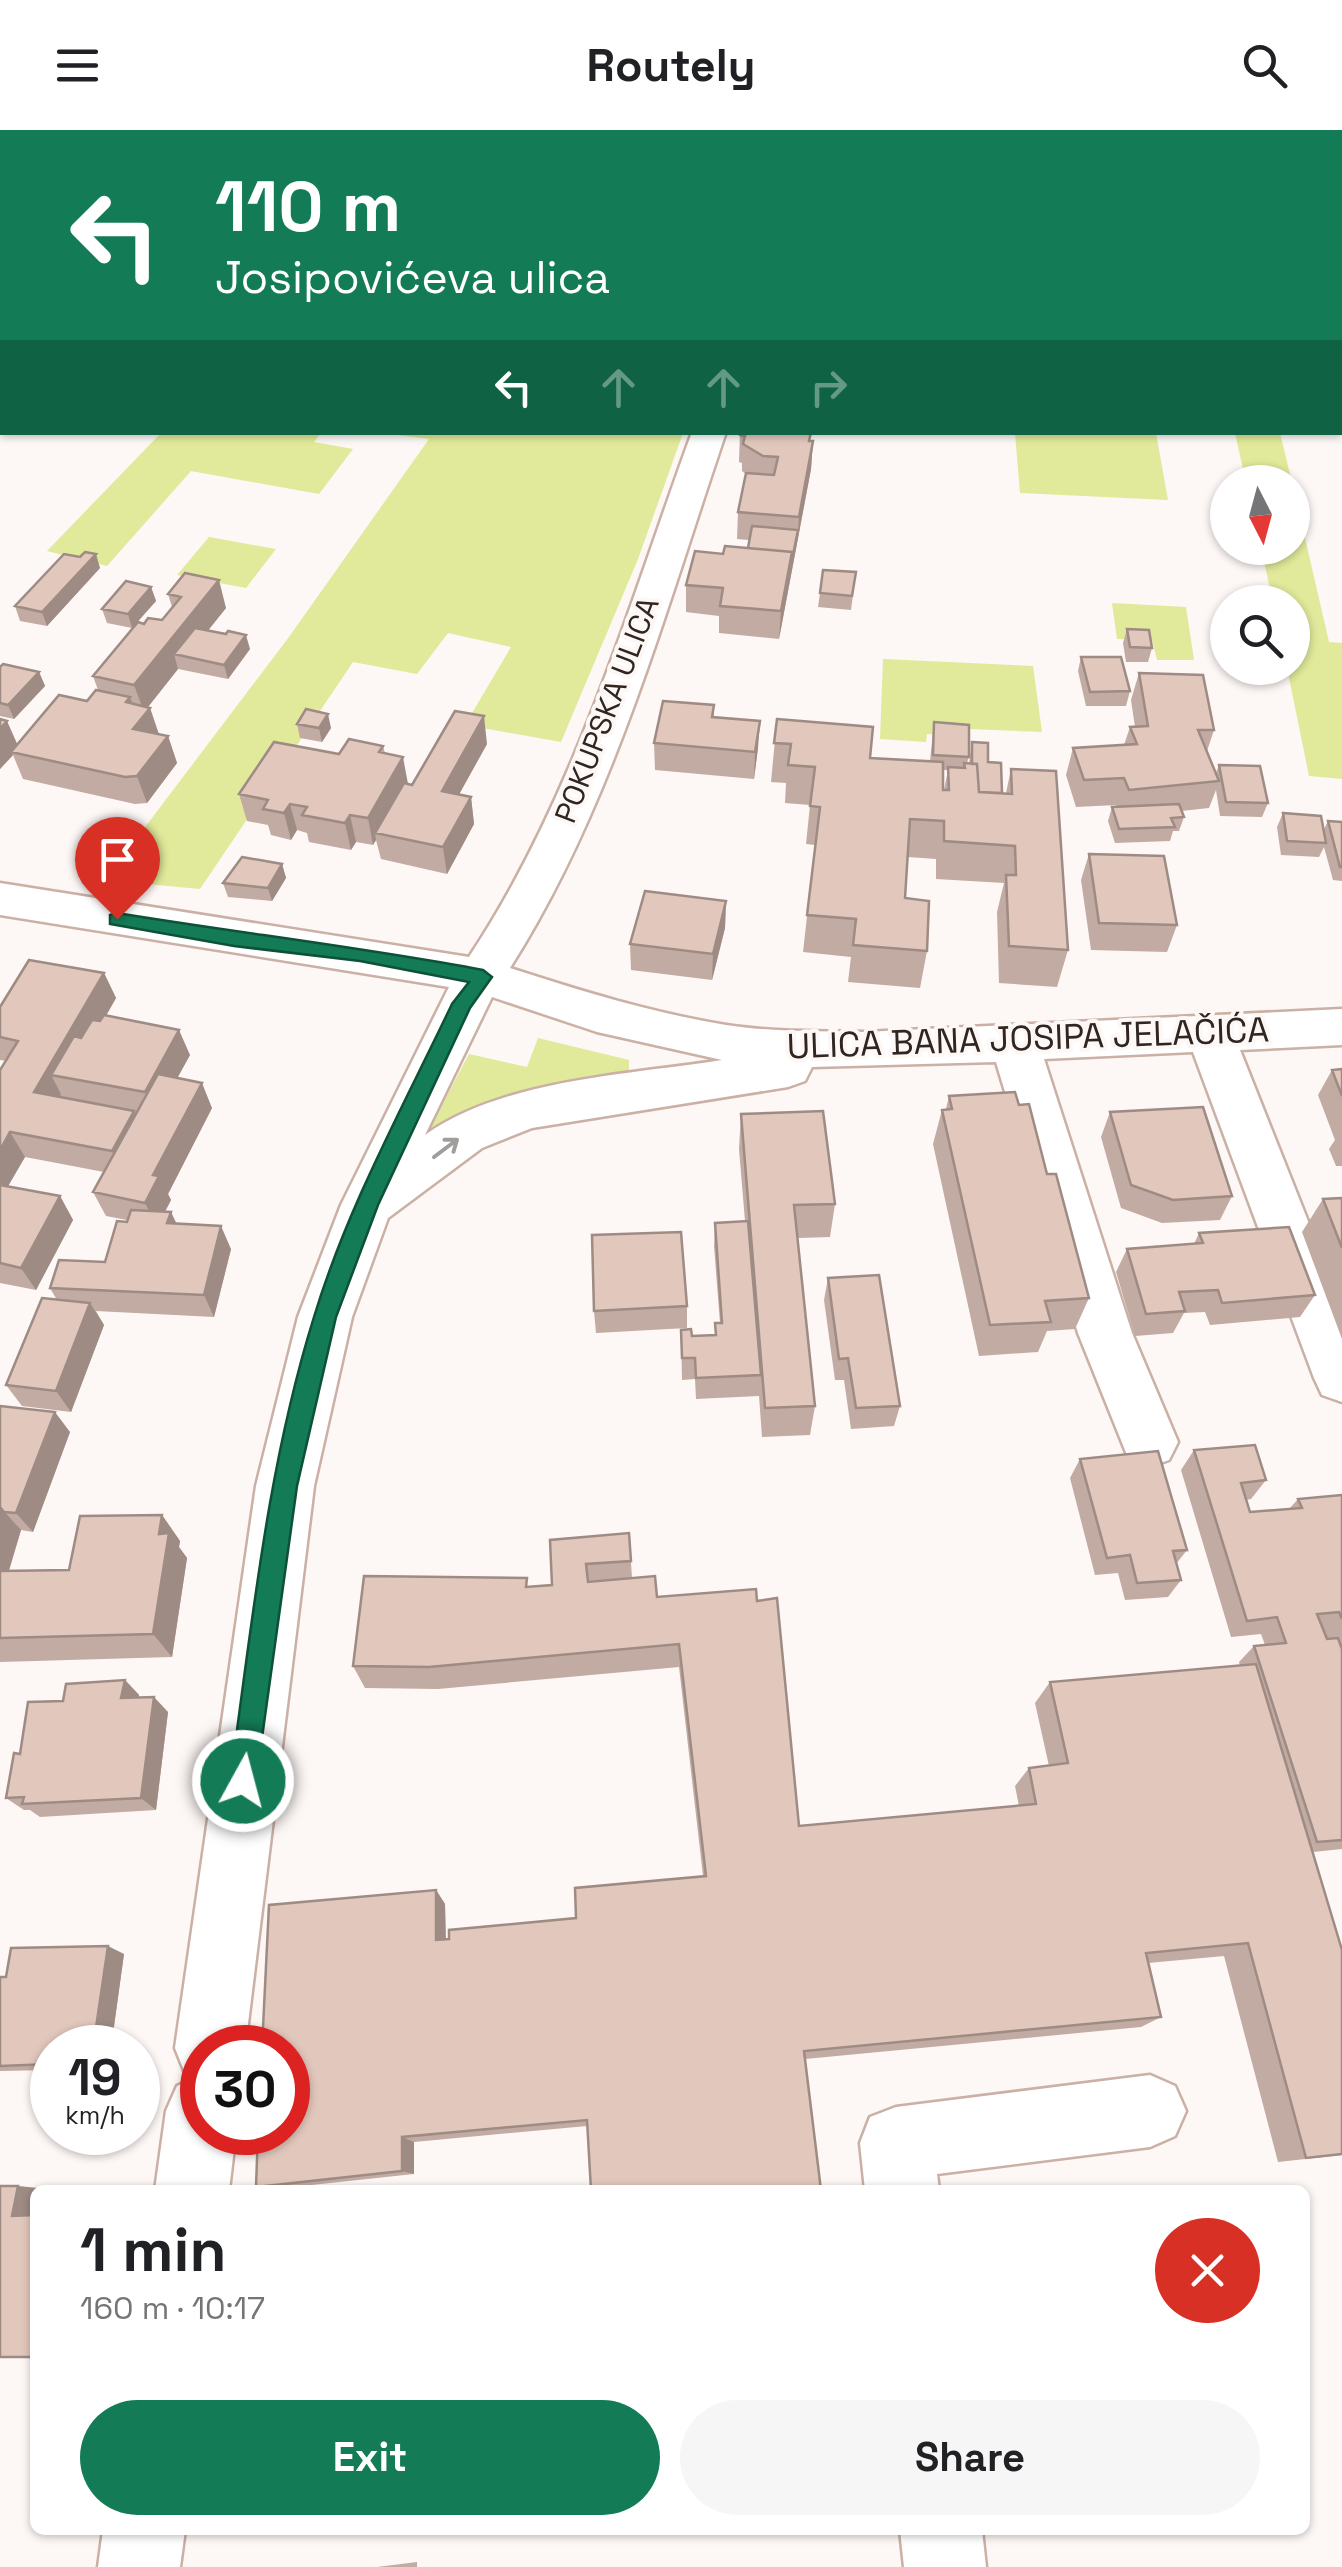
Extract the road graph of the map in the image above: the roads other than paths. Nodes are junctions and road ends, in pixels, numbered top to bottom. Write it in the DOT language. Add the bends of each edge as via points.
graph roads {
  1 [pos="707,435"];
  2 [pos="0,899"];
  3 [pos="483,977"];
  4 [pos="1342,1027"];
  5 [pos="1209,1031"];
  6 [pos="1014,1042"];
  7 [pos="865,1050"];
  8 [pos="367,1205"];
  9 [pos="1342,1378"];
  10 [pos="1150,1442"];
  11 [pos="213,2025"];
  12 [pos="1150,2111"];
  13 [pos="196,2155"];
  14 [pos="193,2185"];
  15 [pos="901,2185"];
  16 [pos="143,2535"];
  17 [pos="942,2535"];
  18 [pos="139,2567"];
  19 [pos="945,2567"];
  1 -- 3 [label="street, POKUPSKA ULICA" via="590,767 529,902"];
  2 -- 3 [label="street, ULICA BANA JOSIPA JELAČIĆA"];
  3 -- 7 [label="street, ULICA BANA JOSIPA JELAČIĆA" via="597,1014 728,1043"];
  3 -- 8 [label="street, POKUPSKA ULICA" via="462,1004"];
  4 -- 5 [label="street, ULICA BANA JOSIPA JELAČIĆA"];
  5 -- 6 [label="street, ULICA BANA JOSIPA JELAČIĆA"];
  5 -- 9 [label="street"];
  6 -- 7 [label="street, ULICA BANA JOSIPA JELAČIĆA"];
  6 -- 10 [label="street" via="1105,1332"];
  8 -- 7 [label="street, one-way" via="464,1134 527,1110 749,1076"];
  8 -- 11 [label="street, POKUPSKA ULICA" via="325,1317 285,1486"];
  12 -- 15 [label="street" via="896,2143"];
  13 -- 14 [label="street"];
  16 -- 18 [label="street"];
  17 -- 19 [label="street"];
}
